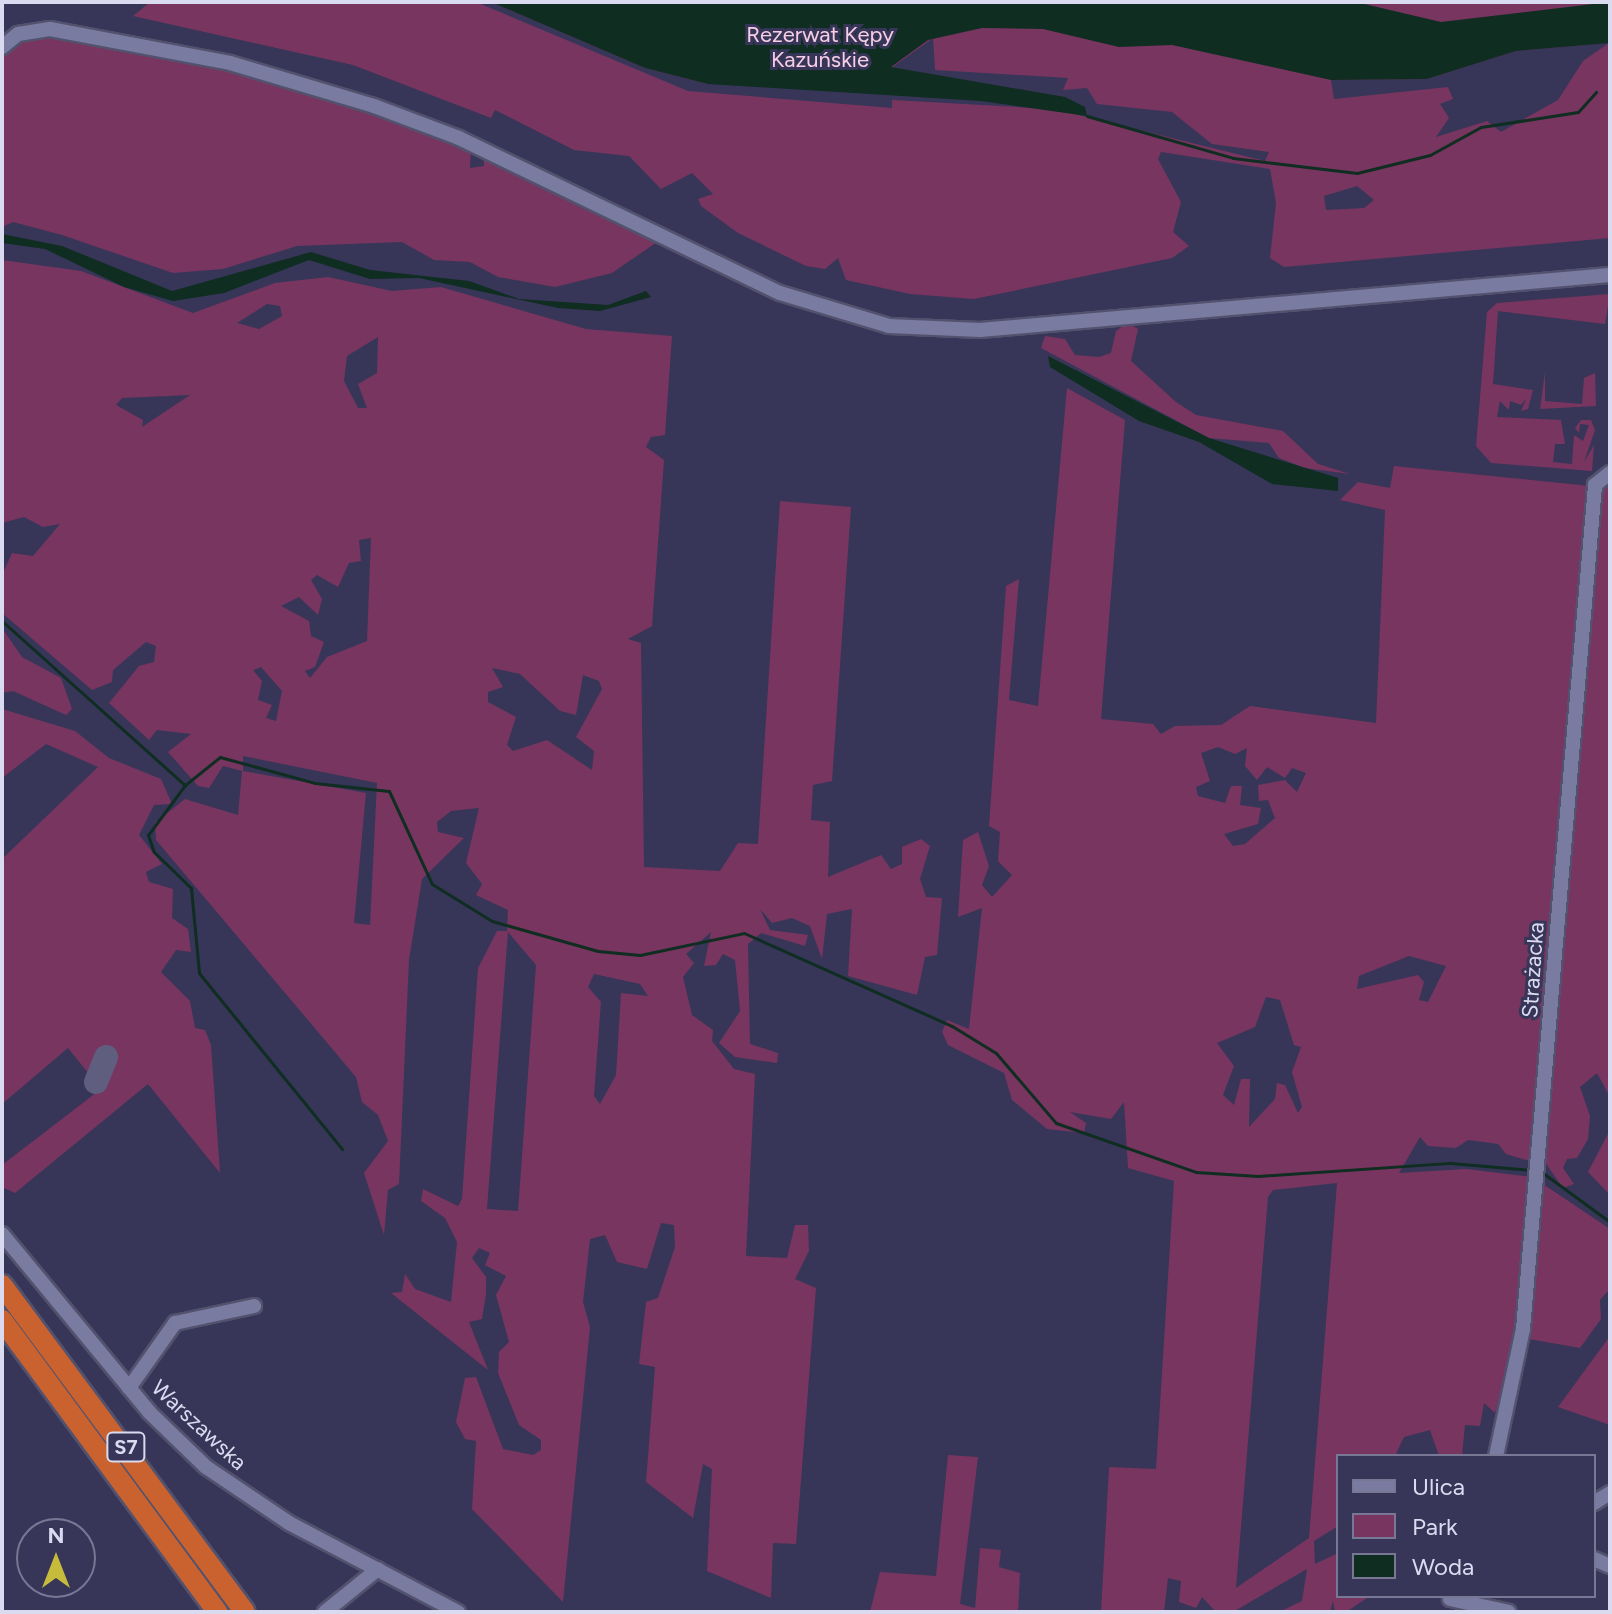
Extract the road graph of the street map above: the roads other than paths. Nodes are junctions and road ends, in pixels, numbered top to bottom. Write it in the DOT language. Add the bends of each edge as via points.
graph roads {
  1 [pos="2,47"];
  2 [pos="1610,275"];
  3 [pos="1610,473"];
  4 [pos="2,1234"];
  5 [pos="2,1285"];
  6 [pos="254,1306"];
  7 [pos="2,1320"];
  8 [pos="129,1388"];
  9 [pos="1496,1454"];
  10 [pos="378,1569"];
  11 [pos="1454,1598"];
  12 [pos="217,1612"];
  13 [pos="245,1612"];
  14 [pos="325,1612"];
  15 [pos="458,1612"];
  16 [pos="1509,1612"];
  1 -- 2 [label="street" via="18,34 50,29 230,63 374,106 459,138 780,293 889,326 980,330"];
  3 -- 9 [label="street, Strażacka" via="1595,485 1523,1329"];
  4 -- 8 [label="street, Warszawska"];
  5 -- 13 [label="highway, S7"];
  6 -- 8 [label="street" via="175,1323"];
  7 -- 12 [label="highway, S7"];
  8 -- 10 [label="street, Warszawska" via="234,1489"];
  10 -- 14 [label="street"];
  10 -- 15 [label="street, Warszawska"];
  11 -- 16 [label="street"];
}
